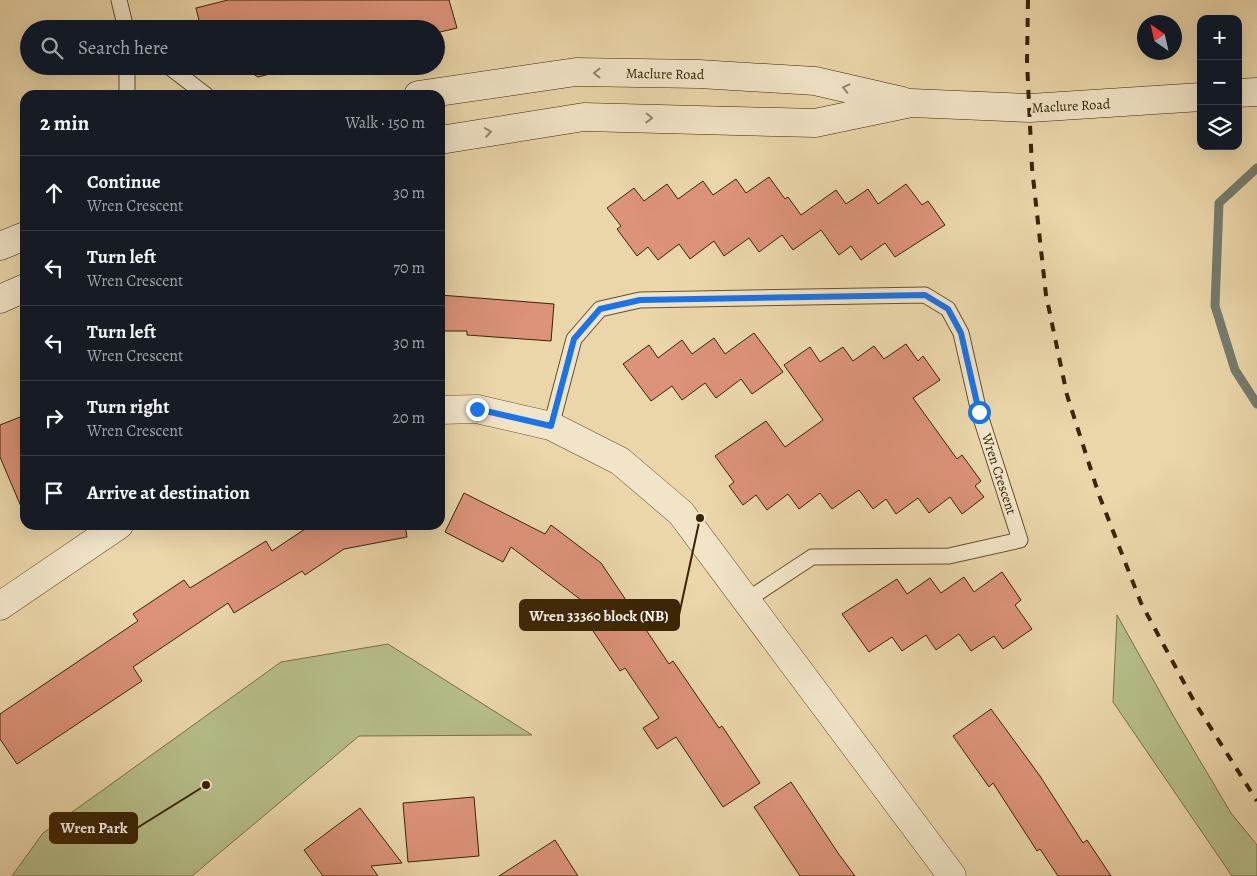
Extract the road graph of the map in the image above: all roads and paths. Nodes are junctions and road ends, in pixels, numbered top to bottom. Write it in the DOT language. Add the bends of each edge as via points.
graph roads {
  1 [pos="119,0"];
  2 [pos="124,20"];
  3 [pos="127,75"];
  4 [pos="180,75"];
  5 [pos="127,90"];
  6 [pos="199,90"];
  7 [pos="445,91"];
  8 [pos="1257,92"];
  9 [pos="1242,94"];
  10 [pos="1197,97"];
  11 [pos="910,103"];
  12 [pos="445,139"];
  13 [pos="20,238"];
  14 [pos="0,246"];
  15 [pos="20,290"];
  16 [pos="0,299"];
  17 [pos="445,410"];
  18 [pos="551,426"];
  19 [pos="112,530"];
  20 [pos="747,600"];
  21 [pos="0,606"];
  22 [pos="952,876"];
  1 -- 2 [label="lane"];
  3 -- 5 [label="lane"];
  4 -- 6 [label="lane"];
  11 -- 7 [label="main road, Maclure Road, one-way" via="815,80 680,74 576,72"];
  8 -- 9 [label="main road"];
  10 -- 11 [label="main road, Maclure Road" via="1030,108"];
  12 -- 11 [label="main road, Maclure Road, one-way" via="584,117 815,124"];
  13 -- 14 [label="main road"];
  15 -- 16 [label="main road"];
  17 -- 18 [label="main road" via="477,409"];
  18 -- 20 [label="main road" via="620,461 681,513"];
  18 -- 20 [label="lane, Wren Crescent" via="574,339 600,309 640,300 925,295 948,309 961,333 979,412 1020,540 949,556 812,557"];
  19 -- 21 [label="main road"];
  20 -- 22 [label="main road"];
}
